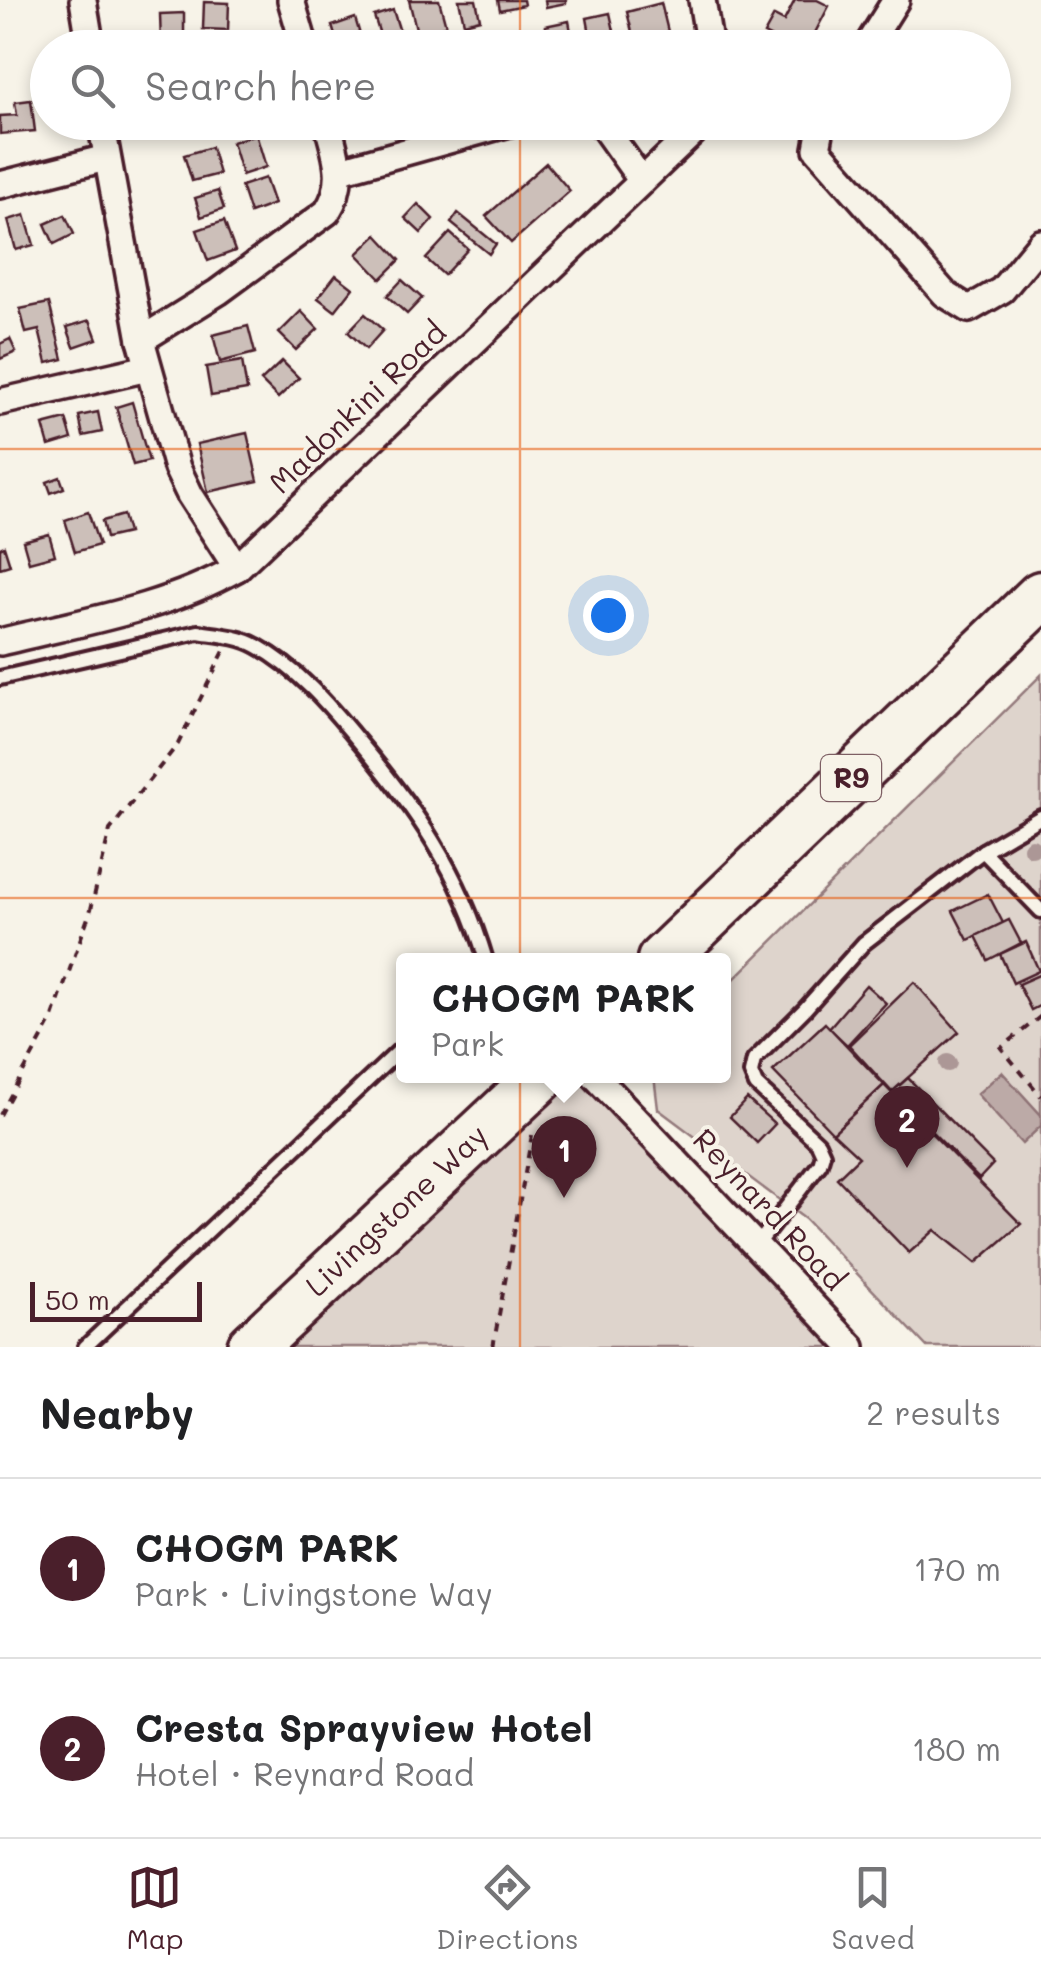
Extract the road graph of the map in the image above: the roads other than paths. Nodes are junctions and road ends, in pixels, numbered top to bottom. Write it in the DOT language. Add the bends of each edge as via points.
graph roads {
  1 [pos="83,0"];
  2 [pos="291,0"];
  3 [pos="702,0"];
  4 [pos="896,0"];
  5 [pos="88,30"];
  6 [pos="299,30"];
  7 [pos="707,30"];
  8 [pos="877,30"];
  9 [pos="104,140"];
  10 [pos="332,140"];
  11 [pos="449,140"];
  12 [pos="613,140"];
  13 [pos="685,140"];
  14 [pos="819,140"];
  15 [pos="106,158"];
  16 [pos="341,170"];
  17 [pos="642,182"];
  18 [pos="0,185"];
  19 [pos="1041,243"];
  20 [pos="142,340"];
  21 [pos="148,368"];
  22 [pos="0,402"];
  23 [pos="238,568"];
  24 [pos="1041,596"];
  25 [pos="0,642"];
  26 [pos="0,678"];
  27 [pos="1041,816"];
  28 [pos="983,851"];
  29 [pos="1041,911"];
  30 [pos="484,953"];
  31 [pos="669,953"];
  32 [pos="396,1054"];
  33 [pos="534,1083"];
  34 [pos="602,1083"];
  35 [pos="758,1244"];
  36 [pos="85,1347"];
  37 [pos="252,1347"];
  38 [pos="852,1347"];
  1 -- 5 [label="street"];
  2 -- 6 [label="street"];
  3 -- 7 [label="street"];
  4 -- 8 [label="street"];
  9 -- 15 [label="street"];
  10 -- 16 [label="street"];
  11 -- 16 [label="street"];
  12 -- 17 [label="street"];
  13 -- 17 [label="street, Madonkini Road"];
  14 -- 19 [label="street" via="818,149 945,294 969,309 1002,290"];
  15 -- 18 [label="street"];
  15 -- 20 [label="street"];
  16 -- 20 [label="street" via="327,212"];
  17 -- 23 [label="street, Madonkini Road"];
  20 -- 21 [label="street"];
  21 -- 22 [label="street"];
  21 -- 23 [label="street" via="178,468"];
  23 -- 25 [label="street, Madonkini Road" via="170,600"];
  24 -- 31 [label="highway, R9"];
  26 -- 30 [label="lane" via="198,632 257,646 321,695 400,789 464,897"];
  27 -- 28 [label="lane"];
  28 -- 29 [label="lane"];
  28 -- 35 [label="lane" via="864,943 754,1060 756,1085 823,1154"];
  32 -- 36 [label="lane"];
  33 -- 37 [label="highway, Livingstone Way"];
  34 -- 35 [label="street, Reynard Road"];
  35 -- 38 [label="street, Reynard Road"];
}
